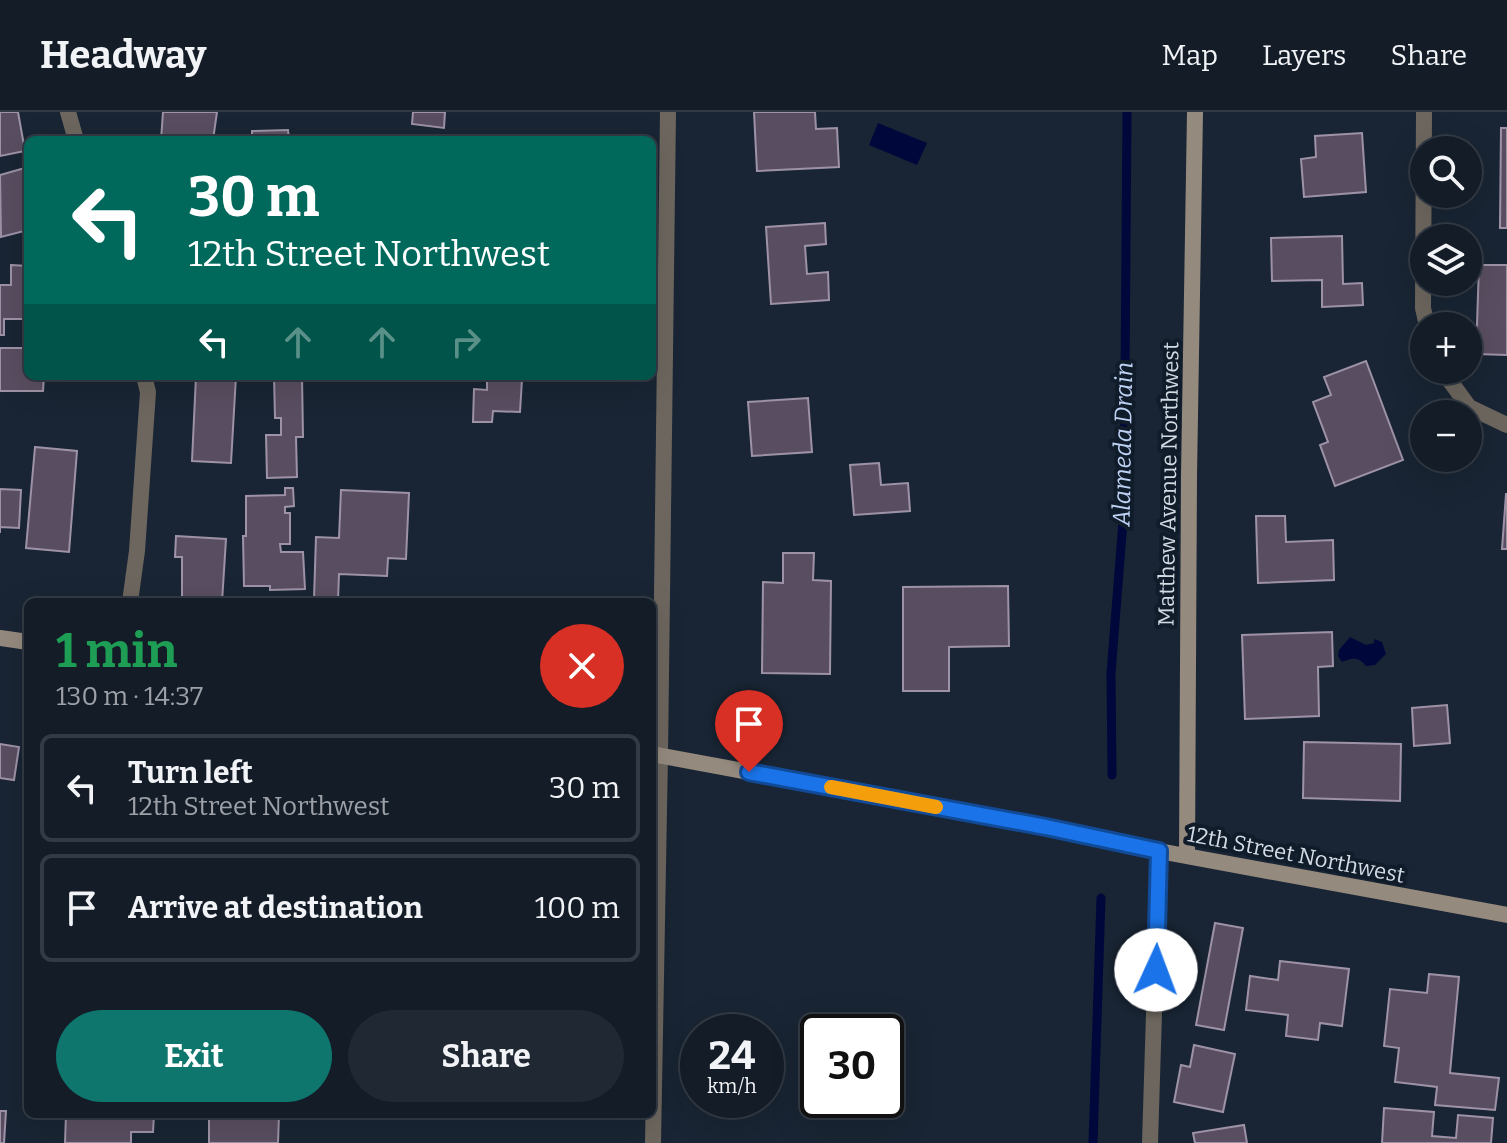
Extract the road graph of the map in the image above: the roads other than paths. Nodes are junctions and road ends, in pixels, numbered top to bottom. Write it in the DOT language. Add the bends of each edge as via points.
graph roads {
  1 [pos="68,112"];
  2 [pos="668,112"];
  3 [pos="1195,112"];
  4 [pos="1424,112"];
  5 [pos="75,136"];
  6 [pos="1424,312"];
  7 [pos="145,380"];
  8 [pos="1452,384"];
  9 [pos="1507,425"];
  10 [pos="131,598"];
  11 [pos="0,638"];
  12 [pos="24,641"];
  13 [pos="656,755"];
  14 [pos="1159,851"];
  15 [pos="1187,856"];
  16 [pos="1507,915"];
  17 [pos="653,1118"];
  18 [pos="653,1143"];
  19 [pos="1150,1143"];
  1 -- 5 [label="street"];
  2 -- 13 [label="street"];
  3 -- 15 [label="main road, Matthew Avenue Northwest"];
  4 -- 6 [label="street"];
  7 -- 10 [label="street"];
  8 -- 9 [label="street" via="1469,407"];
  11 -- 12 [label="main road"];
  13 -- 14 [label="main road, 12th Street Northwest"];
  14 -- 15 [label="main road, 12th Street Northwest"];
  14 -- 19 [label="street"];
  15 -- 16 [label="main road, 12th Street Northwest"];
  17 -- 18 [label="street"];
}
